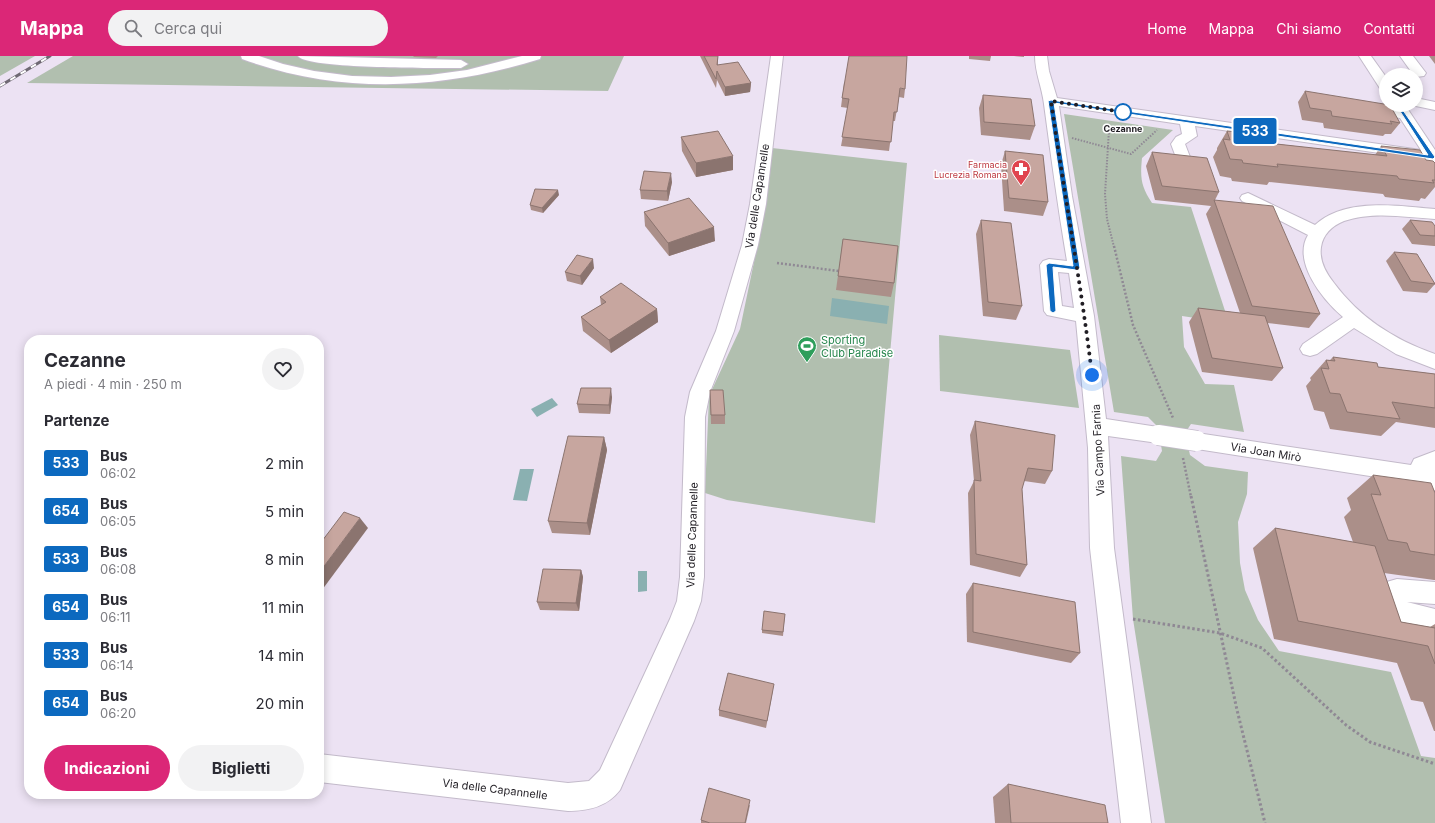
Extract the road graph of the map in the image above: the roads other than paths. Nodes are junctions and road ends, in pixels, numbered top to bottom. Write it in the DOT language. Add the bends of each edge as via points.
graph roads {
  1 [pos="247,56"];
  2 [pos="304,56"];
  3 [pos="501,56"];
  4 [pos="535,56"];
  5 [pos="777,56"];
  6 [pos="1041,56"];
  7 [pos="1365,56"];
  8 [pos="1406,56"];
  9 [pos="1414,68"];
  10 [pos="1379,71"];
  11 [pos="1051,101"];
  12 [pos="1423,103"];
  13 [pos="1435,106"];
  14 [pos="1355,107"];
  15 [pos="1379,109"];
  16 [pos="1403,112"];
  17 [pos="1186,121"];
  18 [pos="1266,133"];
  19 [pos="1341,144"];
  20 [pos="1287,150"];
  21 [pos="1311,153"];
  22 [pos="1182,157"];
  23 [pos="1434,158"];
  24 [pos="1248,198"];
  25 [pos="1435,214"];
  26 [pos="1318,233"];
  27 [pos="1076,268"];
  28 [pos="1085,316"];
  29 [pos="1355,318"];
  30 [pos="1310,349"];
  31 [pos="1435,362"];
  32 [pos="1098,426"];
  33 [pos="1432,475"];
  34 [pos="1435,593"];
  35 [pos="1435,621"];
  36 [pos="324,769"];
  37 [pos="1136,823"];
  1 -- 4 [label="street" via="278,67 316,75 399,81 475,74"];
  2 -- 3 [label="street" via="370,63 445,64 470,63"];
  5 -- 36 [label="street, Via delle Capannelle" via="758,204 750,245 725,331 700,392 695,418 692,577 689,601 676,636 610,780 603,789 592,796 568,798"];
  6 -- 11 [label="street, Via Campo Farnia" via="1042,71"];
  7 -- 10 [label="street"];
  8 -- 9 [label="street"];
  11 -- 17 [label="street"];
  11 -- 27 [label="street, Via Campo Farnia"];
  12 -- 13 [label="street"];
  14 -- 15 [label="street"];
  16 -- 23 [label="street"];
  17 -- 18 [label="street"];
  17 -- 22 [label="street" via="1190,136 1178,144"];
  18 -- 19 [label="street"];
  18 -- 20 [label="street" via="1272,144"];
  19 -- 21 [label="street" via="1341,148 1334,152"];
  19 -- 23 [label="street"];
  24 -- 26 [label="street"];
  25 -- 26 [label="street" via="1360,212 1338,218 1325,225"];
  26 -- 29 [label="street" via="1312,247 1315,269 1328,290"];
  27 -- 28 [label="street, Via Campo Farnia"];
  27 -- 28 [label="street" via="1049,265 1053,311"];
  28 -- 32 [label="street, Via Campo Farnia"];
  29 -- 30 [label="street"];
  29 -- 31 [label="street" via="1394,344"];
  32 -- 33 [label="street, Via Joan Mirò, bridge" via="1158,435 1189,446"];
  32 -- 37 [label="street, Via Campo Farnia" via="1102,548"];
  34 -- 35 [label="street" via="1397,590 1389,594 1394,606 1408,615"];
}
